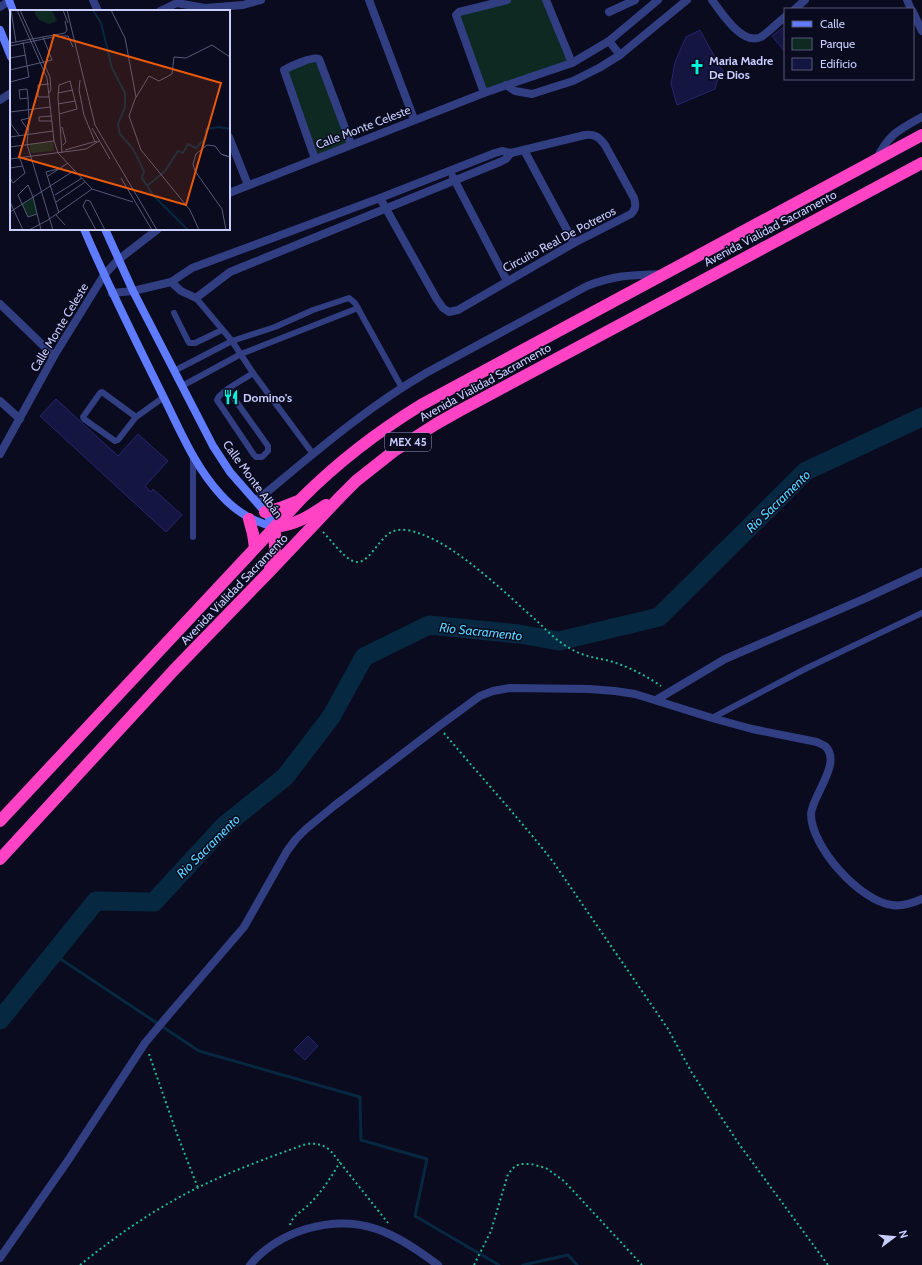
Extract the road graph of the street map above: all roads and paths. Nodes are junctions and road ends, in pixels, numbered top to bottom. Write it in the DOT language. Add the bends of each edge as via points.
graph roads {
  1 [pos="93,0"];
  2 [pos="212,0"];
  3 [pos="261,0"];
  4 [pos="369,0"];
  5 [pos="507,0"];
  6 [pos="546,0"];
  7 [pos="635,0"];
  8 [pos="658,0"];
  9 [pos="687,0"];
  10 [pos="712,0"];
  11 [pos="805,0"];
  12 [pos="9,1"];
  13 [pos="178,5"];
  14 [pos="0,7"];
  15 [pos="205,8"];
  16 [pos="795,8"];
  17 [pos="98,10"];
  18 [pos="163,10"];
  19 [pos="609,12"];
  20 [pos="784,18"];
  21 [pos="920,19"];
  22 [pos="0,30"];
  23 [pos="922,31"];
  24 [pos="609,41"];
  25 [pos="10,55"];
  26 [pos="620,55"];
  27 [pos="572,63"];
  28 [pos="506,85"];
  29 [pos="484,93"];
  30 [pos="10,94"];
  31 [pos="0,100"];
  32 [pos="922,117"];
  33 [pos="414,120"];
  34 [pos="922,135"];
  35 [pos="230,140"];
  36 [pos="351,144"];
  37 [pos="524,150"];
  38 [pos="511,153"];
  39 [pos="315,159"];
  40 [pos="876,160"];
  41 [pos="922,163"];
  42 [pos="450,170"];
  43 [pos="455,181"];
  44 [pos="248,185"];
  45 [pos="230,193"];
  46 [pos="380,198"];
  47 [pos="385,209"];
  48 [pos="84,230"];
  49 [pos="105,230"];
  50 [pos="157,230"];
  51 [pos="574,243"];
  52 [pos="118,260"];
  53 [pos="664,274"];
  54 [pos="104,275"];
  55 [pos="507,281"];
  56 [pos="170,282"];
  57 [pos="133,291"];
  58 [pos="112,293"];
  59 [pos="196,298"];
  60 [pos="0,304"];
  61 [pos="358,308"];
  62 [pos="174,314"];
  63 [pos="275,327"];
  64 [pos="222,330"];
  65 [pos="282,339"];
  66 [pos="232,342"];
  67 [pos="241,354"];
  68 [pos="54,356"];
  69 [pos="174,371"];
  70 [pos="253,373"];
  71 [pos="182,386"];
  72 [pos="402,388"];
  73 [pos="228,390"];
  74 [pos="164,397"];
  75 [pos="0,401"];
  76 [pos="136,417"];
  77 [pos="20,419"];
  78 [pos="0,454"];
  79 [pos="313,454"];
  80 [pos="193,455"];
  81 [pos="340,496"];
  82 [pos="302,498"];
  83 [pos="256,501"];
  84 [pos="265,512"];
  85 [pos="249,519"];
  86 [pos="315,524"];
  87 [pos="274,527"];
  88 [pos="193,537"];
  89 [pos="255,548"];
  90 [pos="269,572"];
  91 [pos="922,572"];
  92 [pos="922,613"];
  93 [pos="669,692"];
  94 [pos="656,700"];
  95 [pos="712,718"];
  96 [pos="439,726"];
  97 [pos="1,819"];
  98 [pos="0,859"];
  99 [pos="922,899"];
  100 [pos="145,1043"];
  101 [pos="340,1162"];
  102 [pos="198,1188"];
  103 [pos="288,1236"];
  104 [pos="400,1239"];
  105 [pos="0,1258"];
  106 [pos="80,1265"];
  107 [pos="250,1265"];
  108 [pos="438,1265"];
  109 [pos="474,1265"];
  110 [pos="642,1265"];
  111 [pos="828,1265"];
  1 -- 17 [label="street"];
  2 -- 15 [label="street"];
  3 -- 15 [label="street" via="243,5"];
  4 -- 33 [label="street"];
  5 -- 29 [label="street" via="457,14"];
  6 -- 27 [label="street"];
  7 -- 19 [label="street"];
  8 -- 24 [label="street, Calle Monte Celeste"];
  9 -- 26 [label="street"];
  10 -- 20 [label="street" via="743,36 748,38 755,39 765,34"];
  11 -- 16 [label="street"];
  12 -- 14 [label="street"];
  13 -- 15 [label="street"];
  13 -- 18 [label="street"];
  21 -- 23 [label="street"];
  22 -- 25 [label="main road"];
  24 -- 26 [label="street"];
  24 -- 27 [label="street, Calle Monte Celeste"];
  26 -- 28 [label="street" via="573,81 532,94 515,91"];
  27 -- 28 [label="street, Calle Monte Celeste"];
  28 -- 29 [label="street, Calle Monte Celeste"];
  29 -- 33 [label="street, Calle Monte Celeste"];
  30 -- 31 [label="street"];
  32 -- 40 [label="street" via="891,136"];
  33 -- 36 [label="street, Calle Monte Celeste"];
  34 -- 40 [label="highway, Avenida Vialidad Sacramento / MEX 45"];
  35 -- 44 [label="street"];
  36 -- 39 [label="street, Calle Monte Celeste"];
  36 -- 39 [label="street" via="318,58 286,69"];
  37 -- 38 [label="street, Circuito Real De Potreros"];
  37 -- 51 [label="street"];
  37 -- 51 [label="street, Circuito Real De Potreros" via="585,135 600,138 634,198 636,204 632,214"];
  38 -- 42 [label="street, Circuito Real De Potreros" via="502,151"];
  38 -- 43 [label="street, Circuito Real De Potreros" via="503,161"];
  39 -- 44 [label="street, Calle Monte Celeste"];
  40 -- 53 [label="highway, Avenida Vialidad Sacramento / MEX 45"];
  41 -- 81 [label="highway, Avenida Vialidad Sacramento / MEX 45" via="447,417 394,451"];
  42 -- 43 [label="street"];
  42 -- 46 [label="street, Circuito Real De Potreros"];
  43 -- 47 [label="street, Circuito Real De Potreros"];
  43 -- 55 [label="street"];
  44 -- 45 [label="street, Calle Monte Celeste"];
  46 -- 47 [label="street, Circuito Real De Potreros"];
  46 -- 56 [label="street, Circuito Real De Potreros" via="192,268"];
  47 -- 55 [label="street, Circuito Real De Potreros" via="436,298 449,312 458,310"];
  47 -- 59 [label="street, Circuito Real De Potreros" via="230,272"];
  48 -- 54 [label="main road, Calle Monte Albán"];
  49 -- 52 [label="main road, Calle Monte Albán"];
  50 -- 52 [label="street, Calle Monte Celeste"];
  51 -- 55 [label="street, Circuito Real De Potreros"];
  52 -- 54 [label="street, Calle Monte Celeste"];
  52 -- 57 [label="main road, Calle Monte Albán"];
  53 -- 72 [label="street" via="628,274 587,286"];
  53 -- 82 [label="highway, Avenida Vialidad Sacramento / MEX 45" via="394,422 353,452"];
  54 -- 58 [label="main road, Calle Monte Albán"];
  54 -- 68 [label="street, Calle Monte Celeste"];
  56 -- 57 [label="street, Circuito Real De Potreros"];
  56 -- 59 [label="street"];
  57 -- 58 [label="street, Circuito Real De Potreros"];
  57 -- 69 [label="main road, Calle Monte Albán"];
  58 -- 74 [label="main road, Calle Monte Albán"];
  59 -- 64 [label="lane"];
  60 -- 68 [label="street"];
  61 -- 63 [label="lane" via="351,300 345,299"];
  61 -- 65 [label="lane"];
  61 -- 72 [label="lane"];
  62 -- 64 [label="lane" via="190,343"];
  63 -- 65 [label="lane"];
  63 -- 66 [label="lane"];
  64 -- 66 [label="lane"];
  65 -- 67 [label="lane"];
  66 -- 67 [label="lane"];
  66 -- 69 [label="lane"];
  67 -- 70 [label="lane"];
  67 -- 71 [label="lane"];
  68 -- 77 [label="street, Calle Monte Celeste"];
  69 -- 71 [label="main road, Calle Monte Albán"];
  70 -- 73 [label="lane"];
  70 -- 79 [label="lane"];
  71 -- 83 [label="main road, Calle Monte Albán" via="222,460"];
  72 -- 79 [label="street"];
  73 -- 73 [label="lane" via="218,398 218,402 254,455 262,457 268,451 268,446"];
  74 -- 76 [label="lane"];
  74 -- 80 [label="main road, Calle Monte Albán"];
  75 -- 77 [label="street"];
  76 -- 76 [label="lane" via="115,441 83,416 102,392"];
  77 -- 78 [label="street, Calle Monte Celeste"];
  79 -- 83 [label="street"];
  80 -- 85 [label="main road, Calle Monte Albán" via="221,495"];
  80 -- 88 [label="lane"];
  81 -- 86 [label="highway, Avenida Vialidad Sacramento / MEX 45"];
  81 -- 87 [label="highway" via="298,522"];
  82 -- 84 [label="highway"];
  82 -- 87 [label="highway, Avenida Vialidad Sacramento / MEX 45"];
  83 -- 84 [label="main road, Calle Monte Albán"];
  84 -- 87 [label="main road, Calle Monte Albán"];
  85 -- 87 [label="main road, Calle Monte Albán"];
  85 -- 89 [label="highway"];
  86 -- 90 [label="highway, Avenida Vialidad Sacramento / MEX 45"];
  86 -- 93 [label="path" via="346,556 357,562 368,558 381,539 393,531 407,530 426,536 470,563 559,641 574,651 590,658 637,670"];
  87 -- 89 [label="highway, Avenida Vialidad Sacramento / MEX 45"];
  87 -- 90 [label="highway" via="275,549"];
  89 -- 97 [label="highway, Avenida Vialidad Sacramento / MEX 45"];
  90 -- 98 [label="highway, Avenida Vialidad Sacramento / MEX 45" via="174,670"];
  91 -- 93 [label="street" via="725,659"];
  92 -- 95 [label="lane"];
  93 -- 94 [label="street"];
  94 -- 95 [label="street"];
  94 -- 96 [label="street" via="635,694 590,689 510,688 480,696"];
  95 -- 99 [label="street" via="817,742 825,747 830,754 830,764 811,813 812,828 825,853 855,886 873,899 893,906"];
  96 -- 100 [label="street" via="296,839 244,927"];
  96 -- 111 [label="path" via="554,863 668,1029 692,1073 739,1144"];
  100 -- 102 [label="path"];
  100 -- 105 [label="street"];
  101 -- 102 [label="path" via="323,1145 306,1144"];
  101 -- 103 [label="path" via="323,1190 291,1220"];
  101 -- 104 [label="path"];
  102 -- 106 [label="path" via="133,1225"];
  103 -- 104 [label="street" via="313,1227 351,1223 378,1229"];
  103 -- 107 [label="street" via="263,1251"];
  104 -- 108 [label="street"];
  109 -- 110 [label="path" via="491,1231 508,1174 515,1166 521,1164 546,1168 564,1181"];
}
